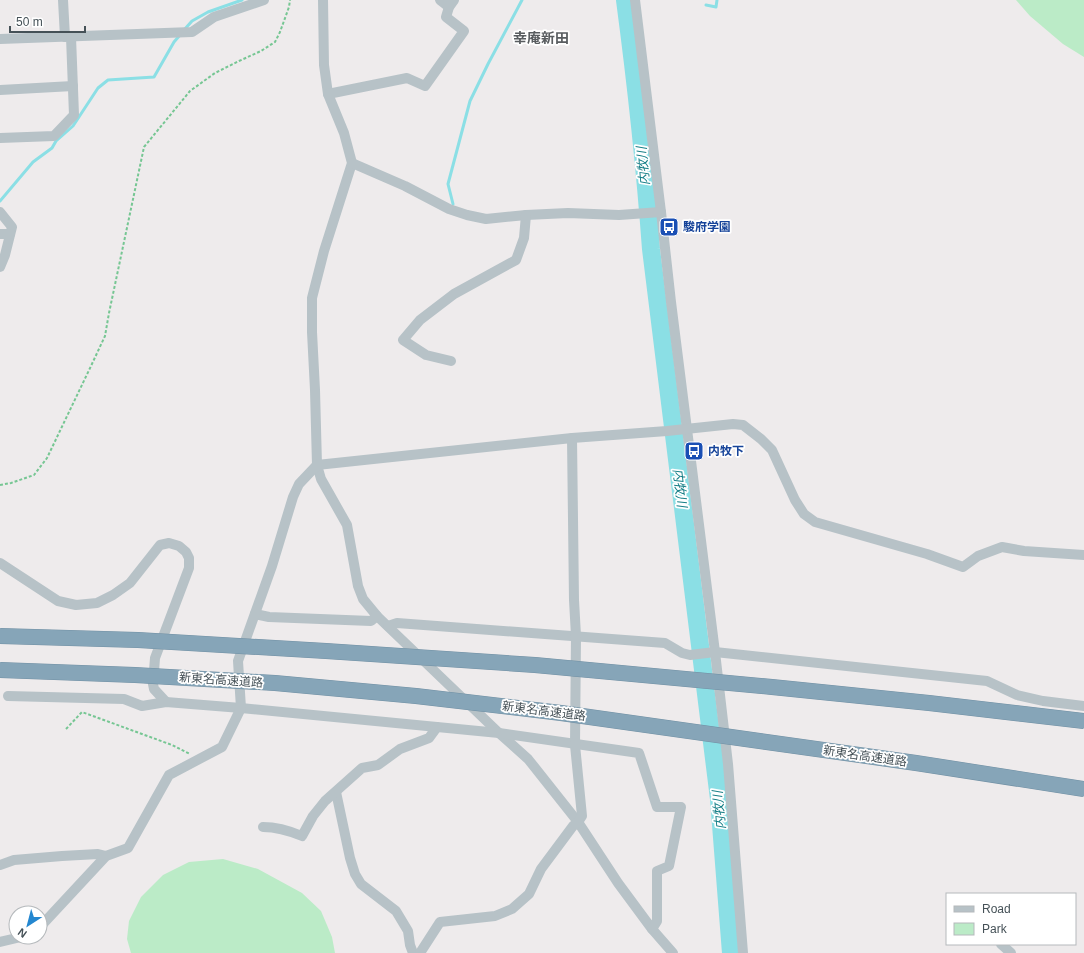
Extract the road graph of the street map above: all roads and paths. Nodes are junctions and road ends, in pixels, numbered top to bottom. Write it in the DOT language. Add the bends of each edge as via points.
graph roads {
  1 [pos="63,0"];
  2 [pos="264,0"];
  3 [pos="290,0"];
  4 [pos="323,0"];
  5 [pos="440,0"];
  6 [pos="635,0"];
  7 [pos="451,3"];
  8 [pos="68,37"];
  9 [pos="0,39"];
  10 [pos="73,86"];
  11 [pos="0,90"];
  12 [pos="328,94"];
  13 [pos="0,138"];
  14 [pos="352,163"];
  15 [pos="0,212"];
  16 [pos="657,213"];
  17 [pos="526,215"];
  18 [pos="0,234"];
  19 [pos="10,234"];
  20 [pos="0,267"];
  21 [pos="451,361"];
  22 [pos="684,429"];
  23 [pos="572,438"];
  24 [pos="317,465"];
  25 [pos="0,485"];
  26 [pos="1084,555"];
  27 [pos="0,563"];
  28 [pos="255,614"];
  29 [pos="377,616"];
  30 [pos="388,626"];
  31 [pos="0,636"];
  32 [pos="576,636"];
  33 [pos="713,652"];
  34 [pos="0,670"];
  35 [pos="8,696"];
  36 [pos="166,702"];
  37 [pos="1084,706"];
  38 [pos="241,708"];
  39 [pos="1084,721"];
  40 [pos="437,726"];
  41 [pos="66,729"];
  42 [pos="499,733"];
  43 [pos="575,745"];
  44 [pos="196,761"];
  45 [pos="1084,789"];
  46 [pos="336,792"];
  47 [pos="578,822"];
  48 [pos="263,827"];
  49 [pos="106,856"];
  50 [pos="0,865"];
  51 [pos="48,918"];
  52 [pos="652,929"];
  53 [pos="1003,945"];
  54 [pos="413,953"];
  55 [pos="420,953"];
  56 [pos="674,953"];
  57 [pos="744,953"];
  58 [pos="1011,953"];
  1 -- 8 [label="street"];
  2 -- 8 [label="street" via="214,16 192,32"];
  3 -- 25 [label="path" via="275,42 215,74 190,91 144,147 102,342 47,458 34,476"];
  4 -- 12 [label="street" via="324,65"];
  5 -- 7 [label="street"];
  6 -- 16 [label="street"];
  7 -- 12 [label="street" via="446,17 464,31 425,86 407,78"];
  8 -- 9 [label="street"];
  8 -- 10 [label="street"];
  10 -- 11 [label="street"];
  10 -- 13 [label="street" via="74,115 54,136"];
  12 -- 14 [label="street" via="344,133"];
  14 -- 17 [label="street" via="467,215 486,220"];
  14 -- 24 [label="street" via="312,298"];
  15 -- 19 [label="street" via="12,227"];
  16 -- 17 [label="street"];
  16 -- 22 [label="street"];
  17 -- 21 [label="street" via="524,238 516,260 454,294 420,320 403,340 426,355"];
  18 -- 19 [label="street"];
  19 -- 20 [label="street"];
  22 -- 23 [label="street"];
  22 -- 26 [label="street" via="743,425 772,450 795,500 804,514 815,522 928,554 963,567 978,556 1002,547"];
  22 -- 33 [label="street"];
  23 -- 24 [label="street"];
  23 -- 32 [label="street"];
  24 -- 28 [label="street" via="299,484 293,496"];
  24 -- 29 [label="street" via="321,479 347,525 358,586 363,599"];
  27 -- 36 [label="street" via="58,601 76,605 97,603 130,583 160,545 169,543 179,546 189,558 189,568 155,658 154,689"];
  28 -- 29 [label="street" via="269,617 371,621"];
  28 -- 38 [label="street" via="238,661"];
  29 -- 30 [label="street"];
  30 -- 32 [label="street" via="397,623"];
  30 -- 42 [label="street"];
  31 -- 39 [label="highway, bridge" via="138,640 535,665 780,687"];
  32 -- 33 [label="street" via="665,643 682,653 690,654"];
  32 -- 43 [label="street"];
  33 -- 37 [label="street" via="987,681 1017,695"];
  33 -- 57 [label="street" via="728,764"];
  34 -- 45 [label="highway, 新東名高速道路, bridge" via="275,683 416,696 560,713"];
  35 -- 36 [label="street" via="124,699 142,706"];
  36 -- 38 [label="street"];
  38 -- 40 [label="street"];
  38 -- 44 [label="street" via="222,747"];
  40 -- 42 [label="street"];
  40 -- 46 [label="street" via="429,738 400,749 378,765 362,768"];
  41 -- 44 [label="path" via="82,712 172,744"];
  42 -- 43 [label="street"];
  42 -- 47 [label="street" via="528,759"];
  43 -- 47 [label="street" via="582,816"];
  43 -- 52 [label="street" via="638,753 657,807 681,807 669,866 657,871 657,921"];
  44 -- 49 [label="street" via="169,775 128,848"];
  46 -- 48 [label="street" via="313,816 302,836"];
  46 -- 54 [label="street" via="355,874 362,884 396,911 408,931"];
  47 -- 52 [label="street"];
  47 -- 55 [label="street" via="541,869 528,894 512,909 495,916 440,922"];
  49 -- 50 [label="street" via="98,854 14,860"];
  49 -- 51 [label="street"];
  52 -- 56 [label="street"];
  53 -- 58 [label="street"];
}
